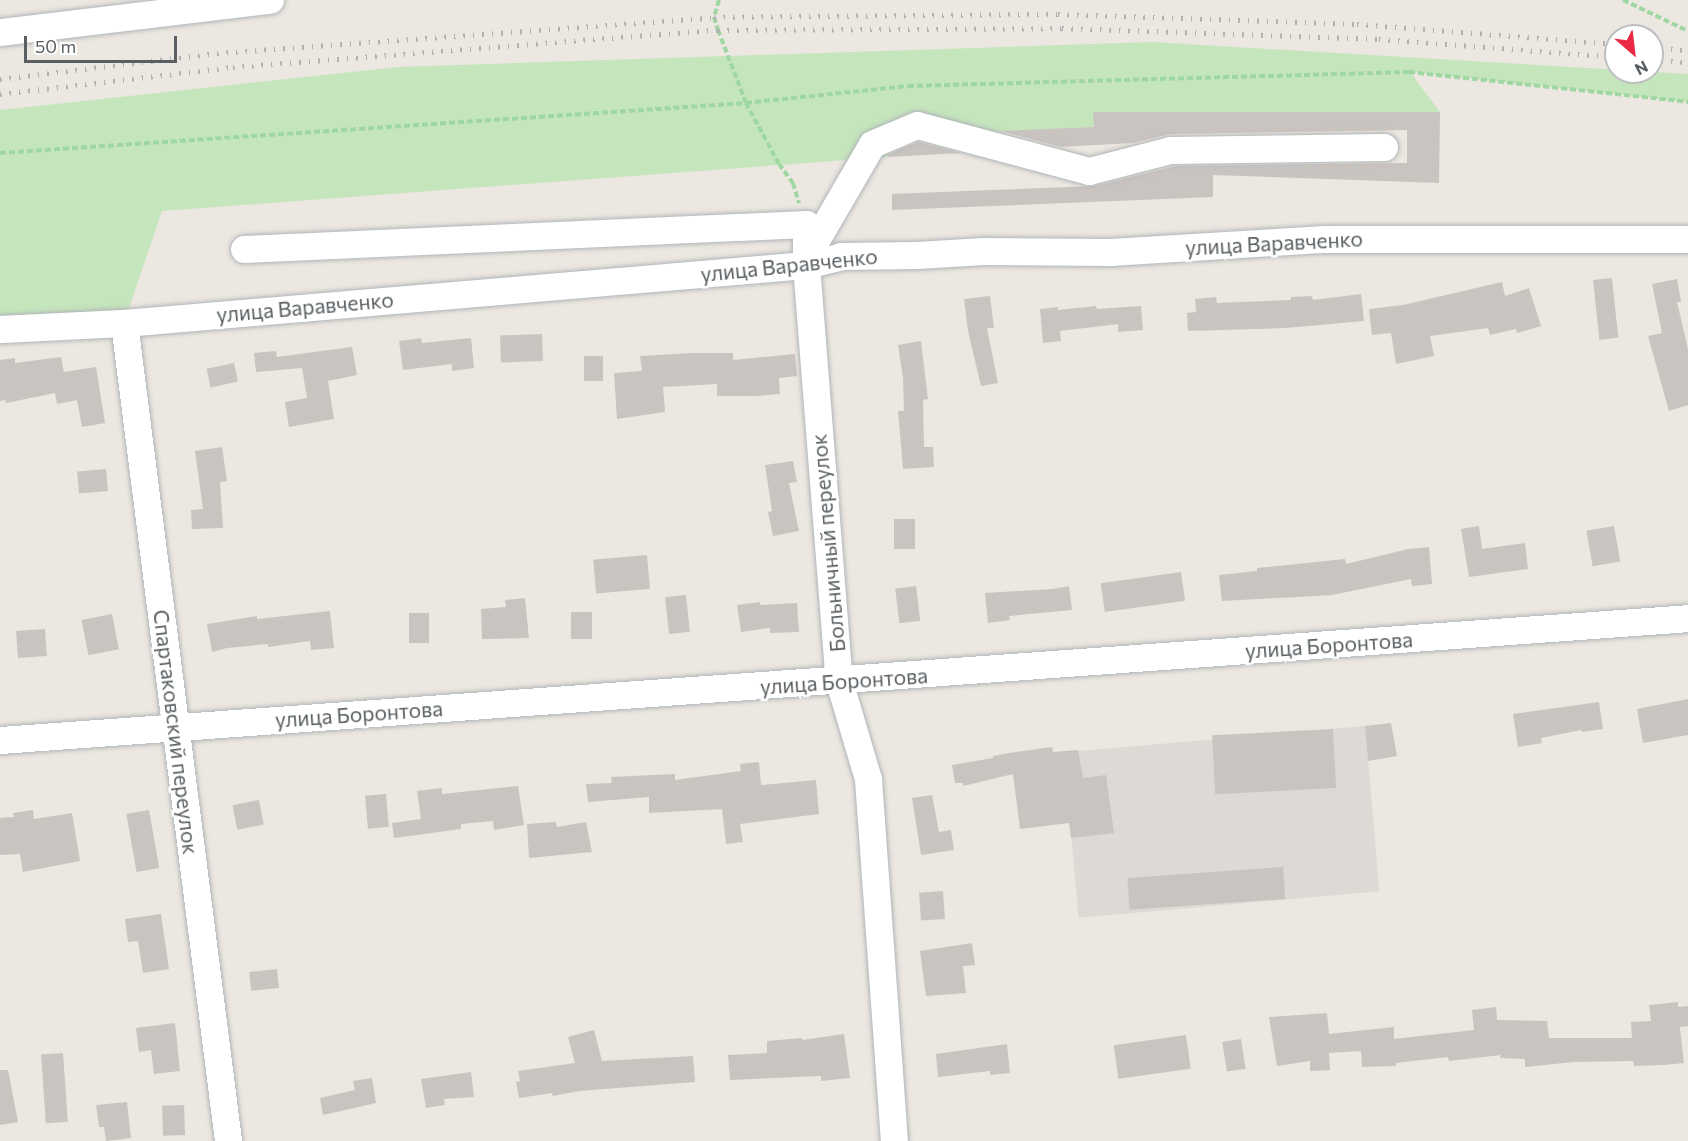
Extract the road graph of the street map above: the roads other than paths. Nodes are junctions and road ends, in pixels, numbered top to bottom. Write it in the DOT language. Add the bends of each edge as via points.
graph roads {
  1 [pos="270,0"];
  2 [pos="0,32"];
  3 [pos="1384,147"];
  4 [pos="1688,239"];
  5 [pos="244,249"];
  6 [pos="807,260"];
  7 [pos="124,323"];
  8 [pos="0,329"];
  9 [pos="1688,618"];
  10 [pos="839,681"];
  11 [pos="176,726"];
  12 [pos="0,740"];
  13 [pos="228,1141"];
  14 [pos="894,1141"];
  1 -- 2 [label="street"];
  3 -- 6 [label="street" via="1170,150 1089,171 917,125 872,144"];
  4 -- 6 [label="street, улица Варавченко" via="1325,239 1110,252 983,251"];
  5 -- 6 [label="street, Больничный переулок" via="806,224"];
  6 -- 7 [label="street, улица Варавченко"];
  6 -- 10 [label="street, Больничный переулок"];
  7 -- 8 [label="street, улица Варавченко"];
  7 -- 11 [label="street, Спартаковский переулок"];
  9 -- 10 [label="street, улица Боронтова"];
  10 -- 11 [label="street, улица Боронтова"];
  10 -- 14 [label="street, Больничный переулок" via="868,779"];
  11 -- 12 [label="street, улица Боронтова"];
  11 -- 13 [label="street, Спартаковский переулок"];
}
